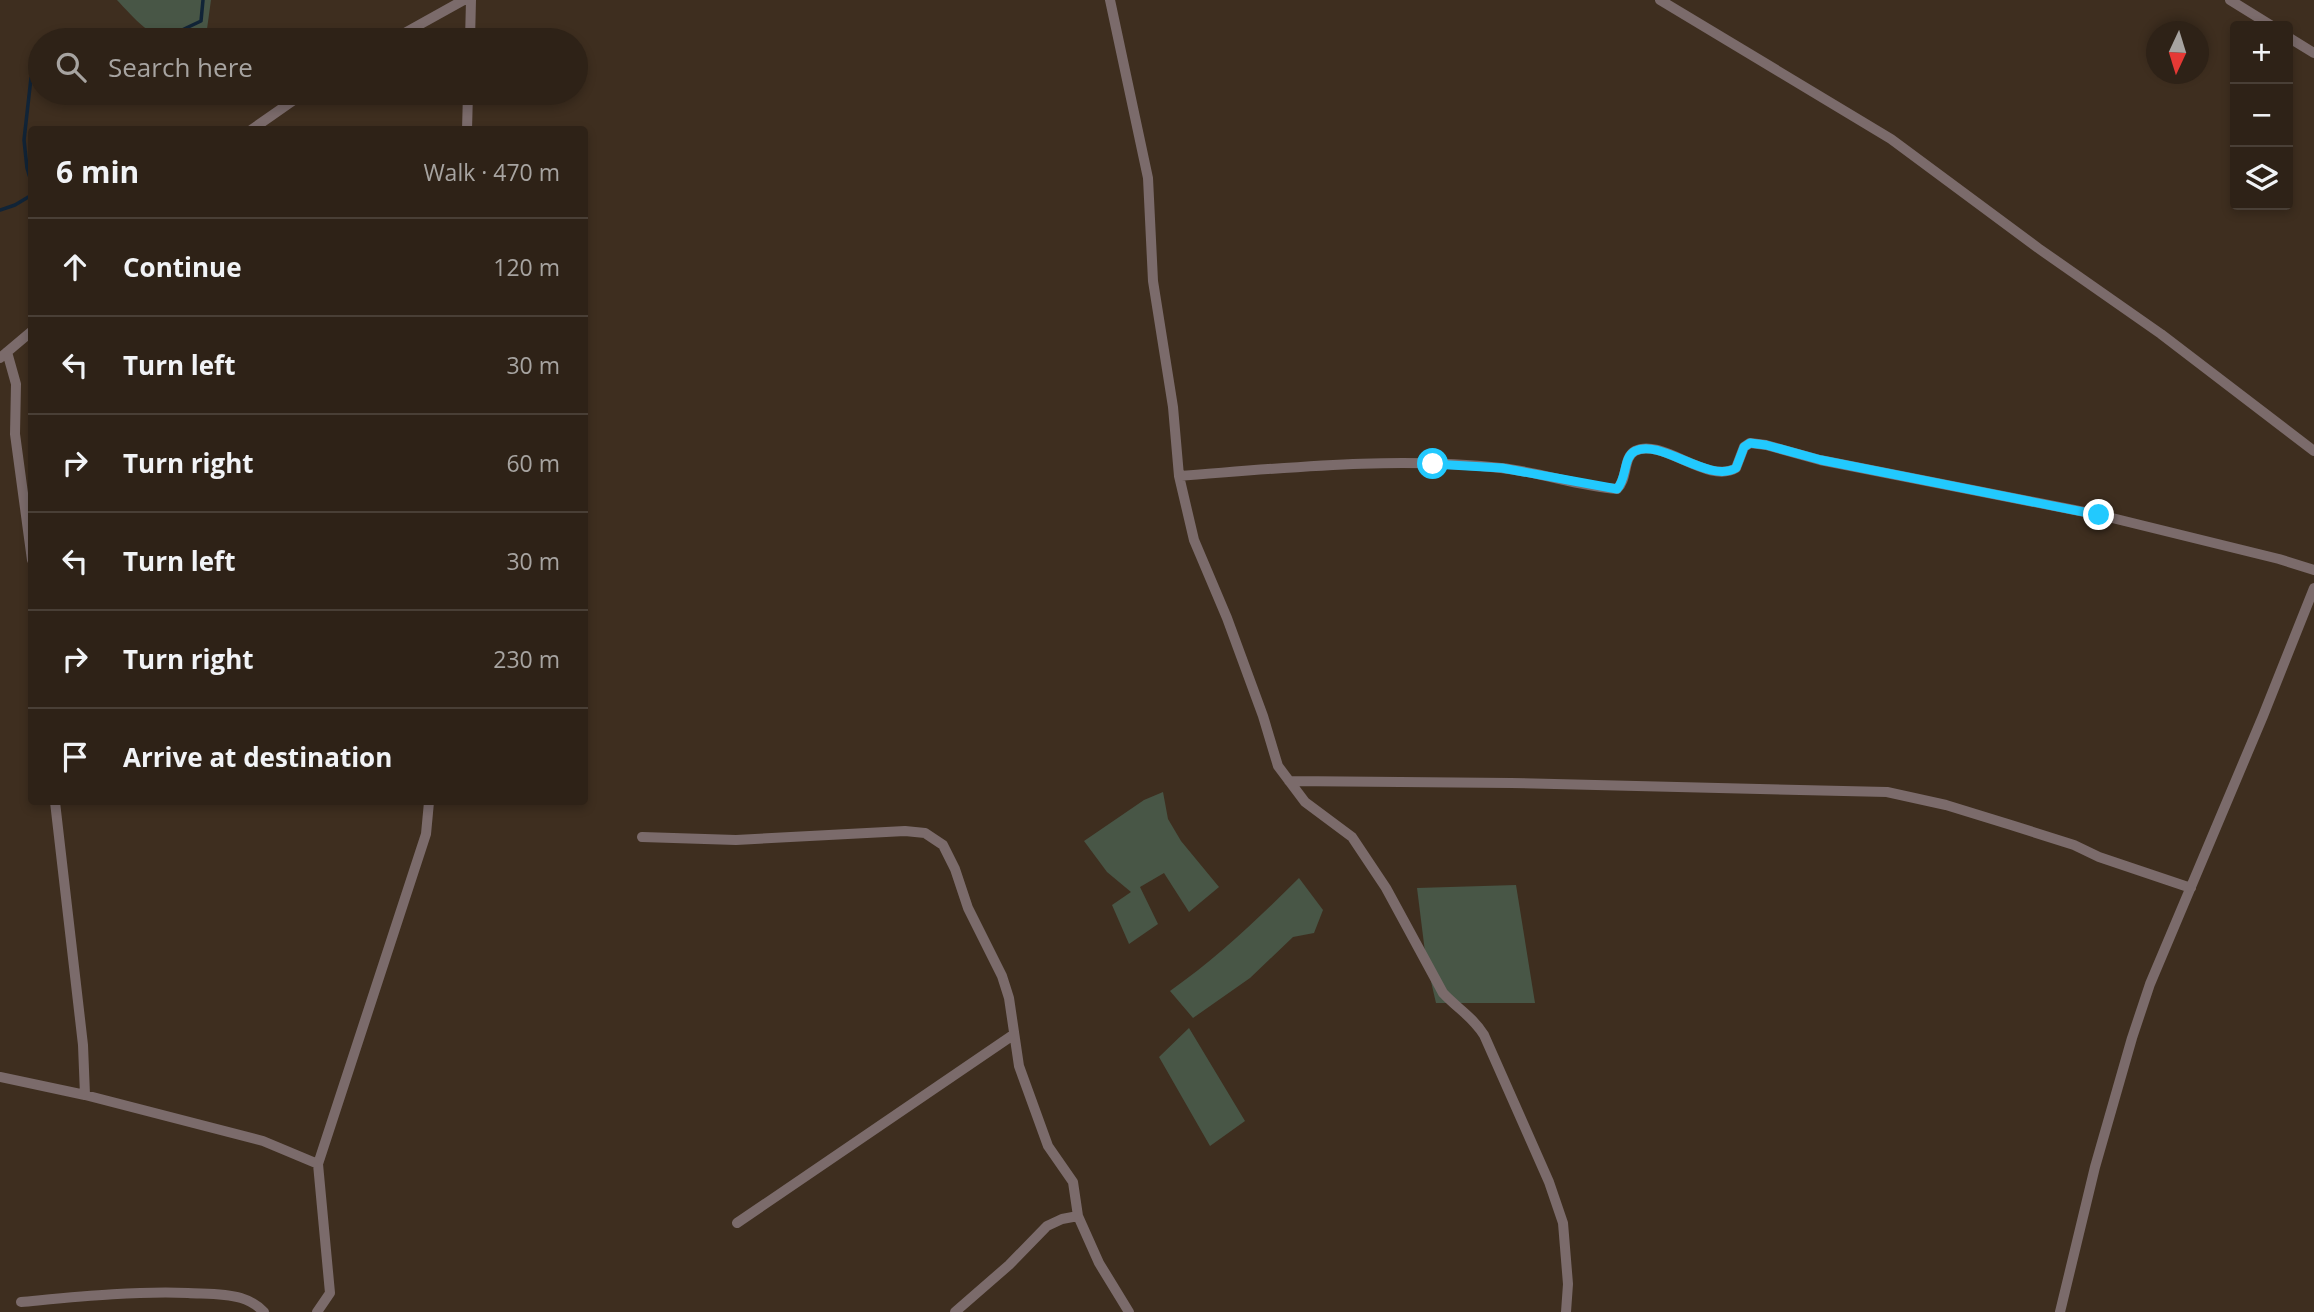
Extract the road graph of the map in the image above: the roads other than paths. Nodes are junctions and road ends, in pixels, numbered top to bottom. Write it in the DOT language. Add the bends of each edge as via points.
graph roads {
  1 [pos="464,0"];
  2 [pos="471,0"];
  3 [pos="1110,0"];
  4 [pos="1660,0"];
  5 [pos="2230,0"];
  6 [pos="2264,21"];
  7 [pos="414,28"];
  8 [pos="470,28"];
  9 [pos="2293,40"];
  10 [pos="2314,53"];
  11 [pos="287,105"];
  12 [pos="468,105"];
  13 [pos="257,126"];
  14 [pos="467,126"];
  15 [pos="28,334"];
  16 [pos="4,355"];
  17 [pos="2314,451"];
  18 [pos="1179,476"];
  19 [pos="28,530"];
  20 [pos="2314,570"];
  21 [pos="2314,588"];
  22 [pos="1289,781"];
  23 [pos="55,805"];
  24 [pos="429,805"];
  25 [pos="642,837"];
  26 [pos="2191,888"];
  27 [pos="1013,1035"];
  28 [pos="0,1077"];
  29 [pos="85,1095"];
  30 [pos="318,1164"];
  31 [pos="1078,1216"];
  32 [pos="737,1223"];
  33 [pos="21,1302"];
  34 [pos="264,1312"];
  35 [pos="317,1312"];
  36 [pos="956,1312"];
  37 [pos="1129,1312"];
  38 [pos="1566,1312"];
  39 [pos="2060,1312"];
  1 -- 7 [label="street"];
  2 -- 8 [label="street"];
  3 -- 18 [label="street" via="1148,178 1153,281"];
  4 -- 17 [label="street" via="1891,139"];
  5 -- 6 [label="street"];
  9 -- 10 [label="street"];
  11 -- 13 [label="street"];
  12 -- 14 [label="street"];
  15 -- 16 [label="street"];
  16 -- 19 [label="street" via="16,384 15,434"];
  18 -- 20 [label="street" via="1433,464 1502,468 1617,489 1633,451 1662,452 1704,468 1729,471 1736,468 1744,447 1755,443 2099,515"];
  18 -- 22 [label="street" via="1194,540 1227,618 1278,766"];
  21 -- 26 [label="street"];
  22 -- 26 [label="street" via="1886,792 1946,805 2074,845"];
  22 -- 38 [label="street" via="1306,802 1352,837 1386,888 1443,993 1473,1017 1484,1035 1563,1223"];
  23 -- 29 [label="street"];
  24 -- 30 [label="street" via="426,834"];
  25 -- 27 [label="street" via="736,840 925,832 943,845 1002,976"];
  26 -- 39 [label="street" via="2128,1050"];
  27 -- 31 [label="street" via="1027,1093 1048,1146 1073,1182"];
  27 -- 32 [label="street"];
  28 -- 29 [label="street"];
  29 -- 30 [label="street" via="263,1142"];
  30 -- 35 [label="street" via="330,1293"];
  31 -- 36 [label="street" via="1047,1226"];
  31 -- 37 [label="street" via="1099,1263"];
  33 -- 34 [label="street" via="99,1295 206,1294 240,1298"];
}
